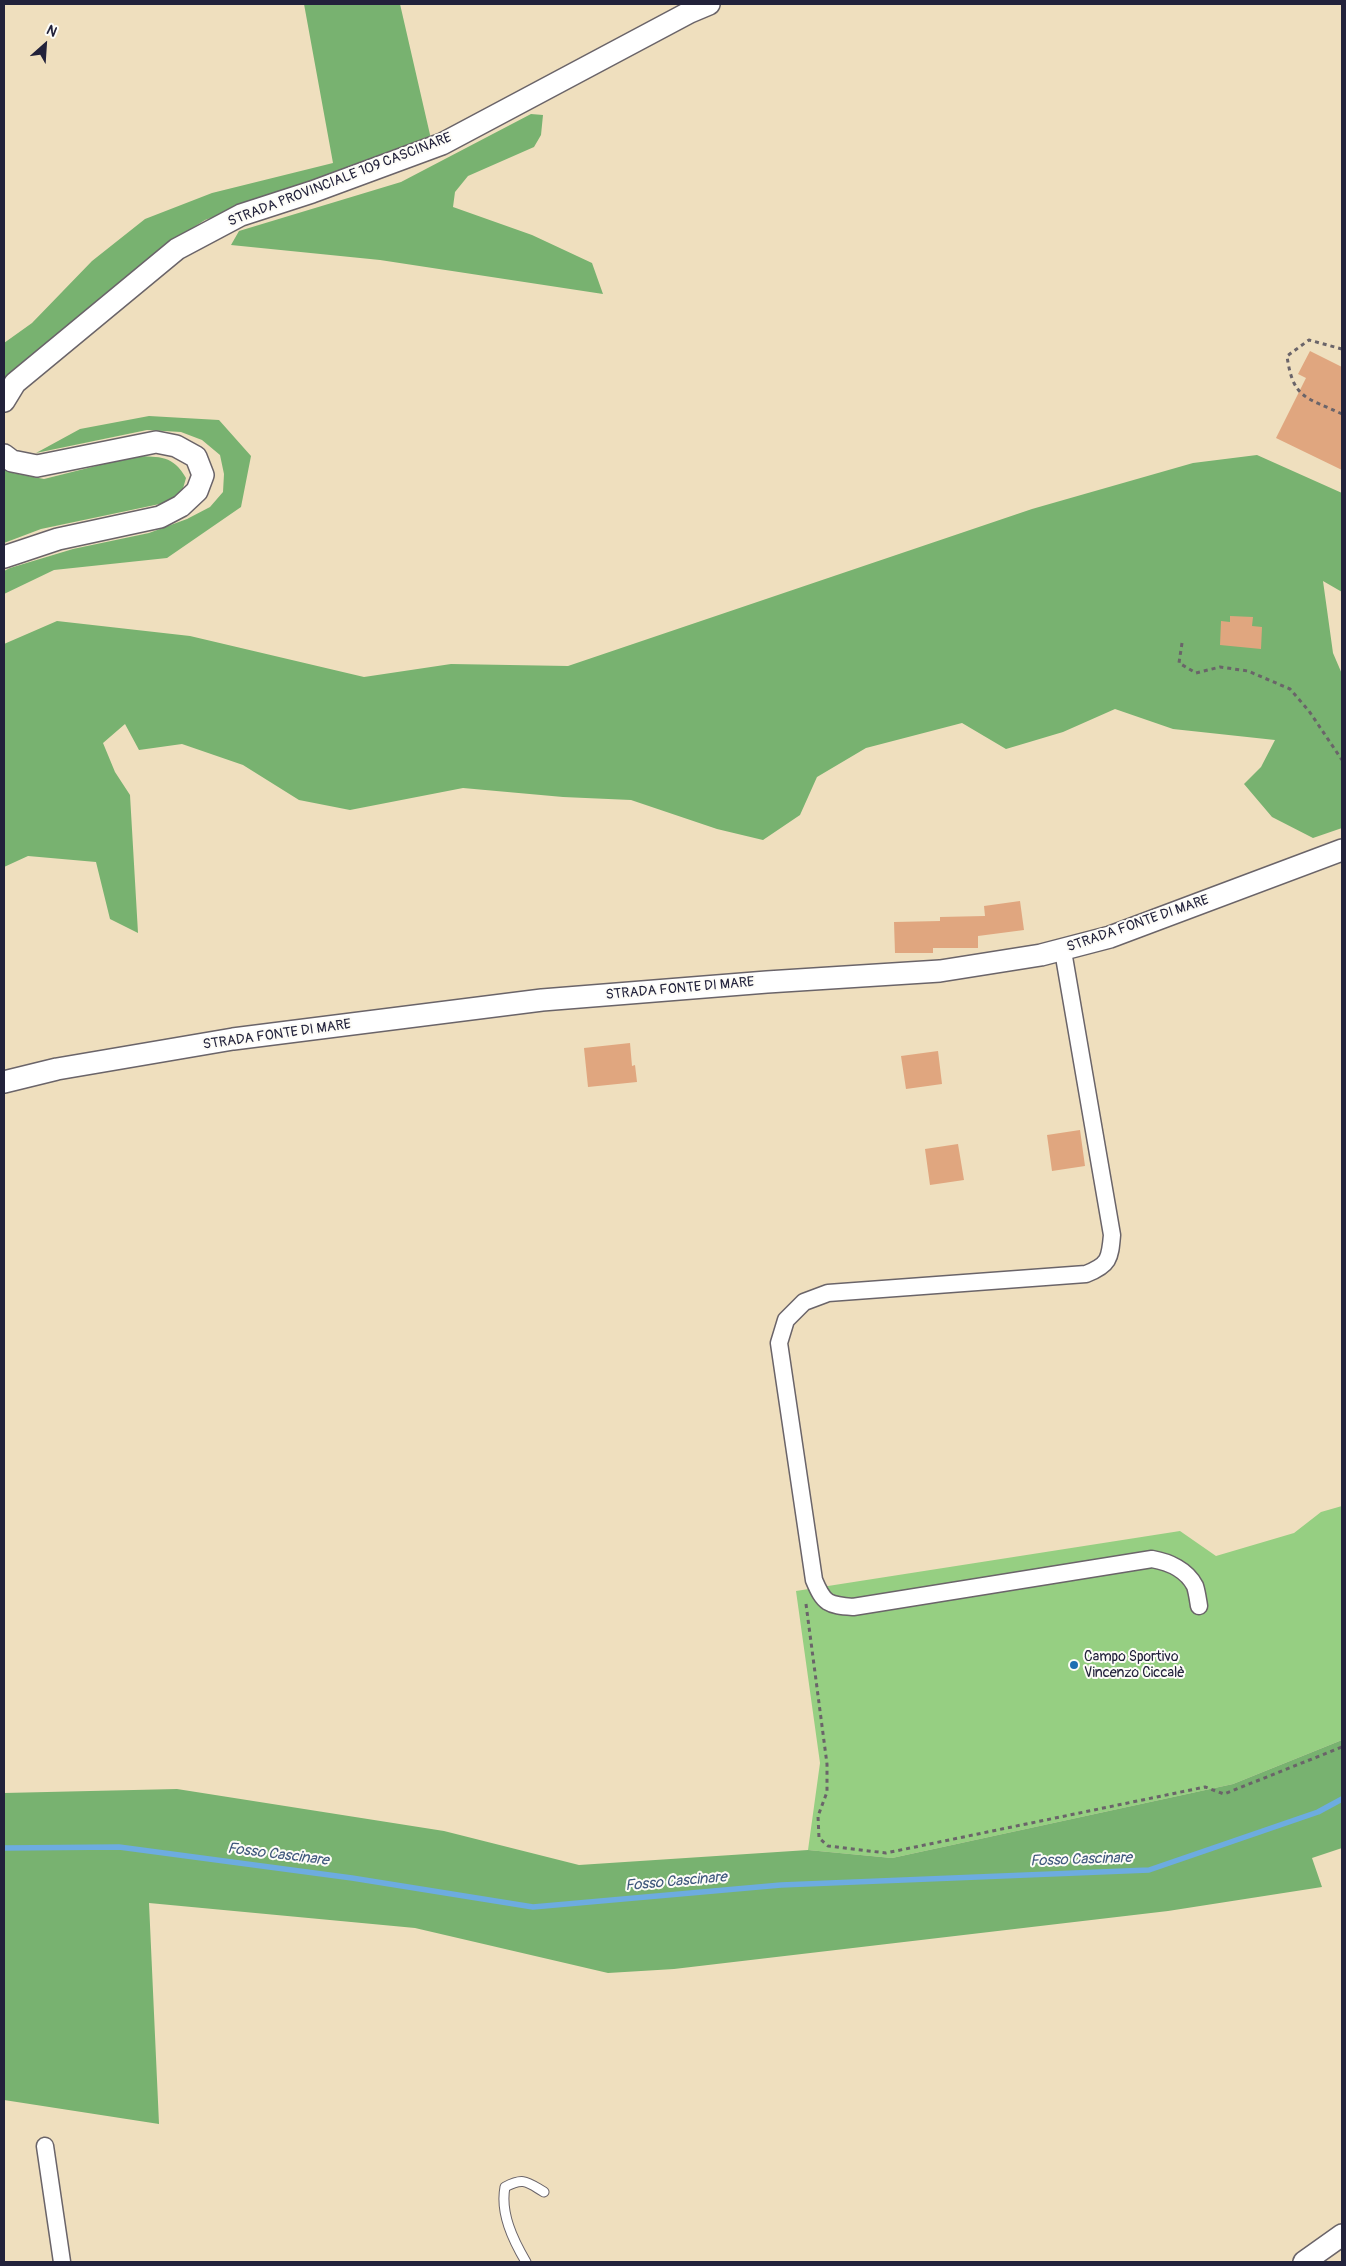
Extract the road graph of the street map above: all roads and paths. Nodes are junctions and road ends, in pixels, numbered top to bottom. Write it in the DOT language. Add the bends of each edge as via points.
graph roads {
  1 [pos="709,4"];
  2 [pos="1342,349"];
  3 [pos="4,401"];
  4 [pos="1342,414"];
  5 [pos="4,455"];
  6 [pos="4,557"];
  7 [pos="1182,643"];
  8 [pos="1342,760"];
  9 [pos="1342,850"];
  10 [pos="1063,951"];
  11 [pos="4,1082"];
  12 [pos="814,1580"];
  13 [pos="1199,1606"];
  14 [pos="1342,1747"];
  15 [pos="45,2146"];
  16 [pos="544,2192"];
  17 [pos="1342,2236"];
  18 [pos="62,2262"];
  19 [pos="526,2262"];
  20 [pos="1304,2262"];
  1 -- 3 [label="street, STRADA PROVINCIALE 109 CASCINARE" via="442,144 241,215 177,249 15,383"];
  2 -- 4 [label="path" via="1309,340 1287,356 1290,378 1299,393"];
  5 -- 6 [label="street" via="12,461 37,466 156,442 176,446 196,457 203,475 197,491 181,506 160,517 58,539"];
  7 -- 8 [label="path" via="1179,664 1196,673 1220,667 1248,671 1290,689"];
  9 -- 10 [label="street, STRADA FONTE DI MARE" via="1110,937"];
  10 -- 11 [label="street, STRADA FONTE DI MARE" via="940,972 542,1000 233,1040 57,1069"];
  10 -- 12 [label="street" via="1112,1235 1110,1254 1102,1268 1086,1274 828,1293 804,1302 786,1320 779,1343"];
  12 -- 13 [label="street" via="822,1598 832,1605 853,1608 1152,1559 1168,1562 1182,1571 1194,1586"];
  12 -- 14 [label="path" via="806,1601 827,1764 827,1792 818,1816 819,1838 828,1846 886,1853 1205,1787 1224,1794"];
  15 -- 18 [label="street"];
  16 -- 19 [label="lane" via="526,2181 516,2180 505,2187 503,2200 514,2241"];
  17 -- 20 [label="street"];
}
